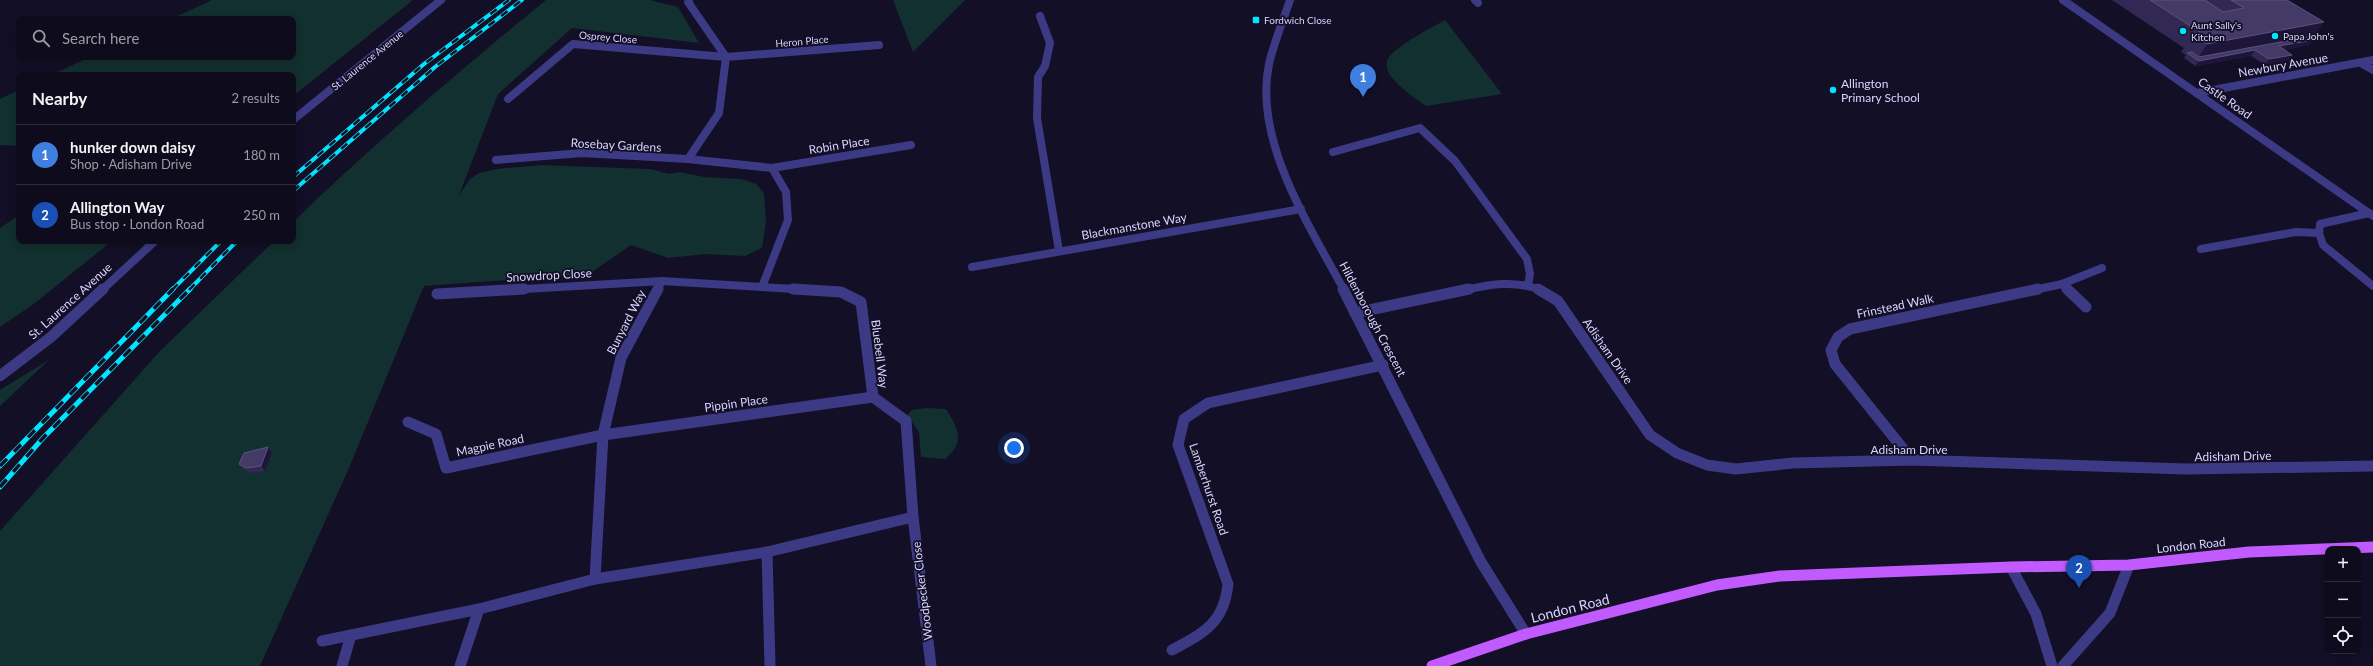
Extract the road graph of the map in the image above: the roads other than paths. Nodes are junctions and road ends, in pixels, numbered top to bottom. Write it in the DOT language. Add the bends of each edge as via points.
graph roads {
  1 [pos="441,0"];
  2 [pos="689,0"];
  3 [pos="1290,0"];
  4 [pos="2063,0"];
  5 [pos="1040,16"];
  6 [pos="879,45"];
  7 [pos="726,57"];
  8 [pos="2373,60"];
  9 [pos="2361,63"];
  10 [pos="2373,70"];
  11 [pos="2197,93"];
  12 [pos="508,99"];
  13 [pos="296,118"];
  14 [pos="911,145"];
  15 [pos="1333,152"];
  16 [pos="688,159"];
  17 [pos="496,160"];
  18 [pos="772,168"];
  19 [pos="1301,209"];
  20 [pos="2371,215"];
  21 [pos="2319,233"];
  22 [pos="152,244"];
  23 [pos="2201,249"];
  24 [pos="1059,251"];
  25 [pos="972,267"];
  26 [pos="2102,268"];
  27 [pos="662,281"];
  28 [pos="1528,284"];
  29 [pos="2062,284"];
  30 [pos="2373,286"];
  31 [pos="762,287"];
  32 [pos="437,294"];
  33 [pos="2086,307"];
  34 [pos="1355,313"];
  35 [pos="1383,365"];
  36 [pos="0,376"];
  37 [pos="873,397"];
  38 [pos="408,422"];
  39 [pos="603,435"];
  40 [pos="1912,460"];
  41 [pos="2373,466"];
  42 [pos="913,517"];
  43 [pos="2373,547"];
  44 [pos="767,552"];
  45 [pos="2129,565"];
  46 [pos="2011,567"];
  47 [pos="595,579"];
  48 [pos="479,609"];
  49 [pos="1526,634"];
  50 [pos="351,635"];
  51 [pos="322,641"];
  52 [pos="1172,650"];
  53 [pos="342,666"];
  54 [pos="460,666"];
  55 [pos="770,666"];
  56 [pos="931,666"];
  57 [pos="1432,666"];
  58 [pos="2052,666"];
  59 [pos="2064,666"];
  1 -- 13 [label="street, St. Laurence Avenue"];
  2 -- 7 [label="street"];
  3 -- 19 [label="street, Hildenborough Crescent" via="1269,64 1266,105 1274,144"];
  4 -- 11 [label="street, Castle Road"];
  5 -- 24 [label="street" via="1050,43 1045,66 1038,77 1037,118"];
  6 -- 7 [label="street, Heron Place"];
  7 -- 12 [label="street, Osprey Close" via="573,44"];
  7 -- 16 [label="street" via="719,113"];
  8 -- 9 [label="street, Newbury Avenue"];
  9 -- 10 [label="street"];
  9 -- 11 [label="street, Newbury Avenue"];
  11 -- 20 [label="street, Castle Road"];
  14 -- 18 [label="street, Robin Place"];
  15 -- 28 [label="street" via="1420,128 1455,161 1527,259 1530,274"];
  16 -- 17 [label="street, Rosebay Gardens" via="582,153"];
  16 -- 18 [label="street"];
  18 -- 31 [label="street" via="786,192 788,220"];
  19 -- 24 [label="street, Blackmanstone Way"];
  19 -- 34 [label="street, Hildenborough Crescent"];
  20 -- 21 [label="street" via="2320,224"];
  21 -- 23 [label="street" via="2296,232"];
  21 -- 30 [label="street" via="2323,245"];
  22 -- 36 [label="street, St. Laurence Avenue" via="51,337"];
  24 -- 25 [label="street, Blackmanstone Way"];
  26 -- 29 [label="street, Frinstead Walk"];
  27 -- 31 [label="street"];
  27 -- 32 [label="street, Snowdrop Close"];
  27 -- 39 [label="street, Bunyard Way" via="621,358"];
  28 -- 34 [label="street, Adisham Drive" via="1498,283"];
  28 -- 40 [label="street, Adisham Drive" via="1546,292 1558,302 1650,435 1677,453 1707,465 1736,469 1793,463"];
  29 -- 33 [label="street"];
  29 -- 40 [label="street, Frinstead Walk" via="1850,329 1838,337 1831,350 1835,364"];
  31 -- 37 [label="street, Bluebell Way" via="842,292 861,302"];
  34 -- 35 [label="street, Hildenborough Crescent"];
  35 -- 49 [label="street, Hildenborough Crescent" via="1481,562"];
  35 -- 52 [label="street, Lamberhurst Road" via="1208,403 1184,419 1178,445 1228,584 1228,598 1220,615 1204,634"];
  37 -- 39 [label="street, Pippin Place"];
  37 -- 42 [label="street, Bluebell Way" via="906,422"];
  38 -- 39 [label="street, Magpie Road" via="436,434 446,468"];
  39 -- 47 [label="street, Bunyard Way"];
  40 -- 41 [label="street, Adisham Drive" via="2186,469"];
  42 -- 44 [label="street"];
  42 -- 56 [label="street, Woodpecker Close"];
  43 -- 45 [label="main road, London Road" via="2249,552"];
  44 -- 47 [label="street"];
  44 -- 55 [label="street"];
  45 -- 46 [label="main road, London Road"];
  45 -- 59 [label="street" via="2110,613"];
  46 -- 49 [label="main road, London Road" via="1780,576 1717,586"];
  46 -- 58 [label="street" via="2020,580 2044,632"];
  47 -- 48 [label="street"];
  48 -- 50 [label="street"];
  48 -- 54 [label="street"];
  49 -- 57 [label="main road, London Road"];
  50 -- 51 [label="street"];
  50 -- 53 [label="street"];
}
